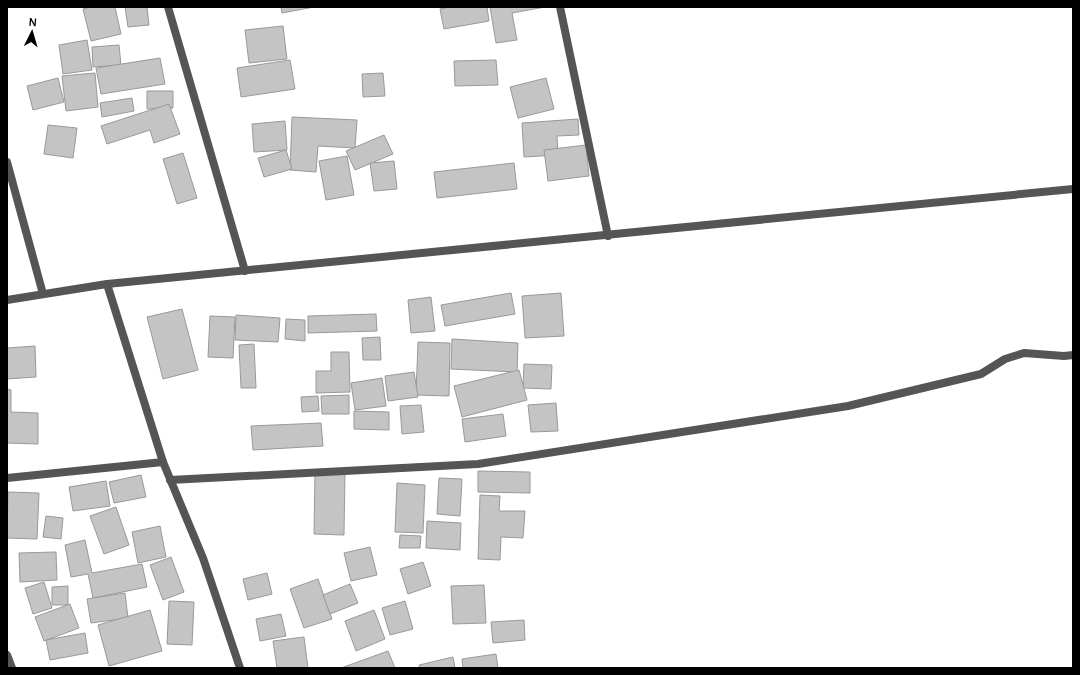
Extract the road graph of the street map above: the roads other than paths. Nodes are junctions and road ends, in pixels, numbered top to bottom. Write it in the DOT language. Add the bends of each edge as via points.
graph roads {
  1 [pos="168,7"];
  2 [pos="560,7"];
  3 [pos="7,162"];
  4 [pos="1073,189"];
  5 [pos="608,236"];
  6 [pos="245,271"];
  7 [pos="107,284"];
  8 [pos="43,294"];
  9 [pos="7,300"];
  10 [pos="1073,355"];
  11 [pos="162,462"];
  12 [pos="7,478"];
  13 [pos="170,480"];
  14 [pos="7,655"];
  15 [pos="12,668"];
  16 [pos="240,668"];
  1 -- 6 [label="street"];
  2 -- 5 [label="street"];
  3 -- 8 [label="street"];
  4 -- 5 [label="street"];
  5 -- 6 [label="street"];
  6 -- 7 [label="street"];
  7 -- 8 [label="street"];
  7 -- 11 [label="street"];
  8 -- 9 [label="street"];
  10 -- 13 [label="street" via="1024,353 1005,359 981,374 848,406 478,464"];
  11 -- 12 [label="street"];
  11 -- 13 [label="street"];
  13 -- 16 [label="street" via="203,558"];
  14 -- 15 [label="street"];
}
